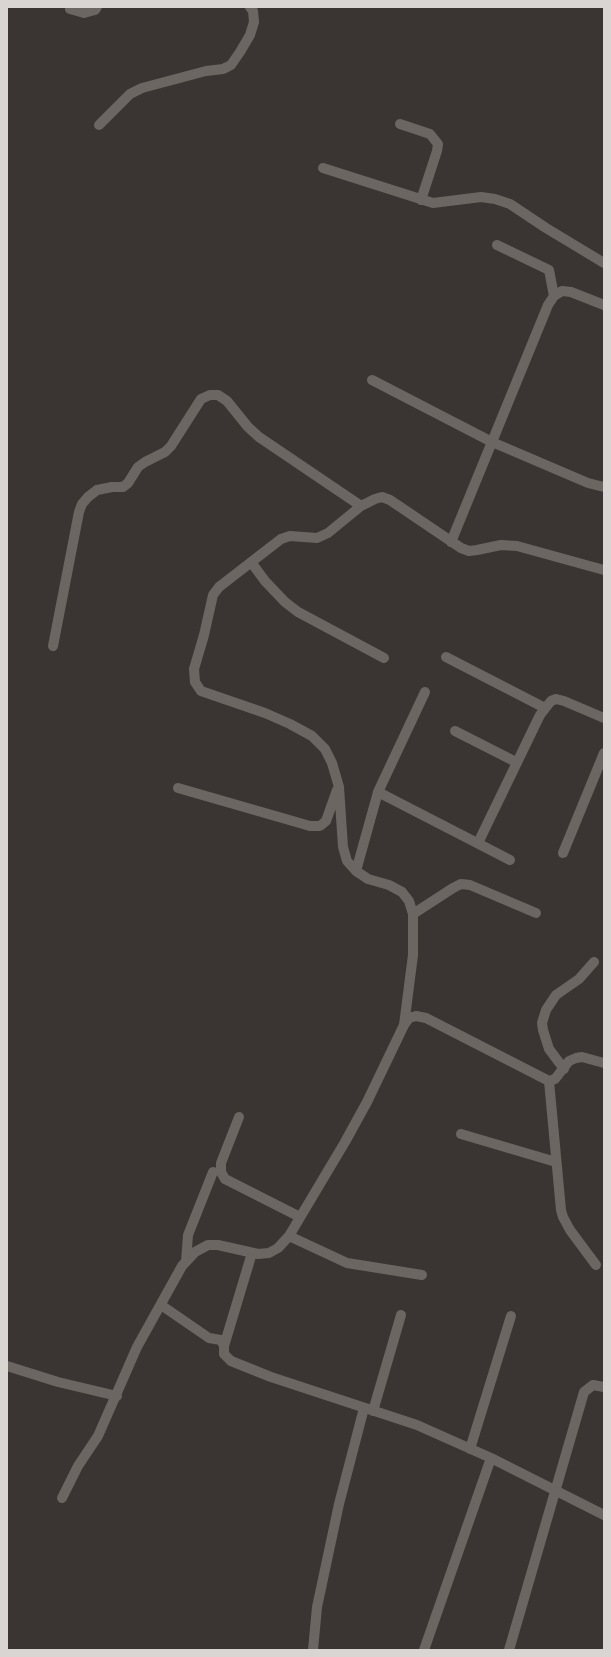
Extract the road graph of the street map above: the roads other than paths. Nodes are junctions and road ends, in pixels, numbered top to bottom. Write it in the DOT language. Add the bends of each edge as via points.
graph roads {
  1 [pos="70,7"];
  2 [pos="97,7"];
  3 [pos="250,7"];
  4 [pos="400,124"];
  5 [pos="99,125"];
  6 [pos="323,168"];
  7 [pos="421,200"];
  8 [pos="497,245"];
  9 [pos="604,263"];
  10 [pos="554,296"];
  11 [pos="604,305"];
  12 [pos="372,380"];
  13 [pos="492,442"];
  14 [pos="604,487"];
  15 [pos="362,506"];
  16 [pos="451,542"];
  17 [pos="251,562"];
  18 [pos="604,570"];
  19 [pos="53,646"];
  20 [pos="446,657"];
  21 [pos="384,658"];
  22 [pos="425,692"];
  23 [pos="545,708"];
  24 [pos="604,718"];
  25 [pos="455,731"];
  26 [pos="604,753"];
  27 [pos="516,762"];
  28 [pos="339,787"];
  29 [pos="178,788"];
  30 [pos="378,792"];
  31 [pos="478,843"];
  32 [pos="563,853"];
  33 [pos="510,860"];
  34 [pos="356,871"];
  35 [pos="536,913"];
  36 [pos="413,914"];
  37 [pos="594,962"];
  38 [pos="404,1025"];
  39 [pos="604,1063"];
  40 [pos="564,1069"];
  41 [pos="549,1081"];
  42 [pos="239,1117"];
  43 [pos="461,1134"];
  44 [pos="556,1162"];
  45 [pos="213,1172"];
  46 [pos="300,1217"];
  47 [pos="289,1236"];
  48 [pos="252,1253"];
  49 [pos="186,1262"];
  50 [pos="596,1265"];
  51 [pos="422,1275"];
  52 [pos="161,1305"];
  53 [pos="401,1315"];
  54 [pos="511,1316"];
  55 [pos="224,1346"];
  56 [pos="7,1366"];
  57 [pos="604,1387"];
  58 [pos="117,1396"];
  59 [pos="369,1409"];
  60 [pos="470,1449"];
  61 [pos="491,1458"];
  62 [pos="556,1490"];
  63 [pos="62,1498"];
  64 [pos="604,1515"];
  65 [pos="313,1650"];
  66 [pos="424,1650"];
  67 [pos="509,1650"];
  1 -- 2 [label="street" via="84,13"];
  3 -- 5 [label="street" via="254,22 250,35 231,65 142,88 130,94"];
  4 -- 7 [label="street" via="430,134 438,144 438,151"];
  6 -- 7 [label="street"];
  7 -- 9 [label="street" via="446,202 481,197 510,204"];
  8 -- 10 [label="street" via="549,270"];
  10 -- 11 [label="street" via="562,291 571,292"];
  10 -- 13 [label="street" via="548,305"];
  12 -- 13 [label="street"];
  13 -- 14 [label="street"];
  13 -- 16 [label="street"];
  15 -- 16 [label="street" via="375,498 390,500"];
  15 -- 17 [label="street" via="328,533 317,538 281,538"];
  15 -- 19 [label="street" via="259,437 227,401 218,395 201,399 165,452 138,467 123,488 97,490 82,504"];
  16 -- 18 [label="street" via="469,551 517,546"];
  17 -- 21 [label="street" via="265,581 298,612"];
  17 -- 28 [label="street" via="212,595 194,669 195,682 201,691 265,713 312,736 325,750 332,763"];
  20 -- 23 [label="street"];
  22 -- 30 [label="street"];
  23 -- 24 [label="street" via="556,699"];
  23 -- 27 [label="street"];
  25 -- 27 [label="street"];
  26 -- 32 [label="street"];
  27 -- 31 [label="street"];
  28 -- 29 [label="street" via="326,821 320,826 310,826"];
  28 -- 34 [label="street" via="343,847 347,861"];
  30 -- 31 [label="street"];
  30 -- 34 [label="street"];
  31 -- 33 [label="street"];
  34 -- 36 [label="street" via="368,879 402,892 409,901"];
  35 -- 36 [label="street" via="470,885 461,884"];
  36 -- 38 [label="street" via="412,970"];
  37 -- 40 [label="street" via="579,979 556,995 546,1010 542,1023 549,1049"];
  38 -- 41 [label="street" via="409,1018 426,1018"];
  38 -- 46 [label="street" via="367,1102"];
  39 -- 40 [label="street" via="582,1057 569,1061"];
  40 -- 41 [label="street" via="555,1079"];
  41 -- 44 [label="street"];
  42 -- 46 [label="street" via="221,1163 221,1172 225,1179"];
  43 -- 44 [label="street"];
  44 -- 50 [label="street" via="563,1217"];
  45 -- 49 [label="street" via="188,1235"];
  46 -- 47 [label="street"];
  47 -- 48 [label="street" via="269,1254"];
  47 -- 51 [label="street" via="347,1263"];
  48 -- 49 [label="street" via="208,1245 195,1252"];
  48 -- 55 [label="street"];
  49 -- 52 [label="street"];
  52 -- 55 [label="street" via="209,1338 221,1340"];
  52 -- 58 [label="street" via="138,1347"];
  53 -- 59 [label="street"];
  54 -- 60 [label="street"];
  55 -- 59 [label="street" via="224,1354 230,1361"];
  56 -- 58 [label="street" via="58,1382"];
  57 -- 62 [label="street" via="593,1385 584,1392"];
  58 -- 63 [label="street" via="98,1436 78,1466"];
  59 -- 60 [label="street" via="417,1425"];
  59 -- 65 [label="street" via="339,1504 317,1607"];
  60 -- 61 [label="street"];
  61 -- 62 [label="street"];
  61 -- 66 [label="street"];
  62 -- 64 [label="street"];
  62 -- 67 [label="street"];
}
